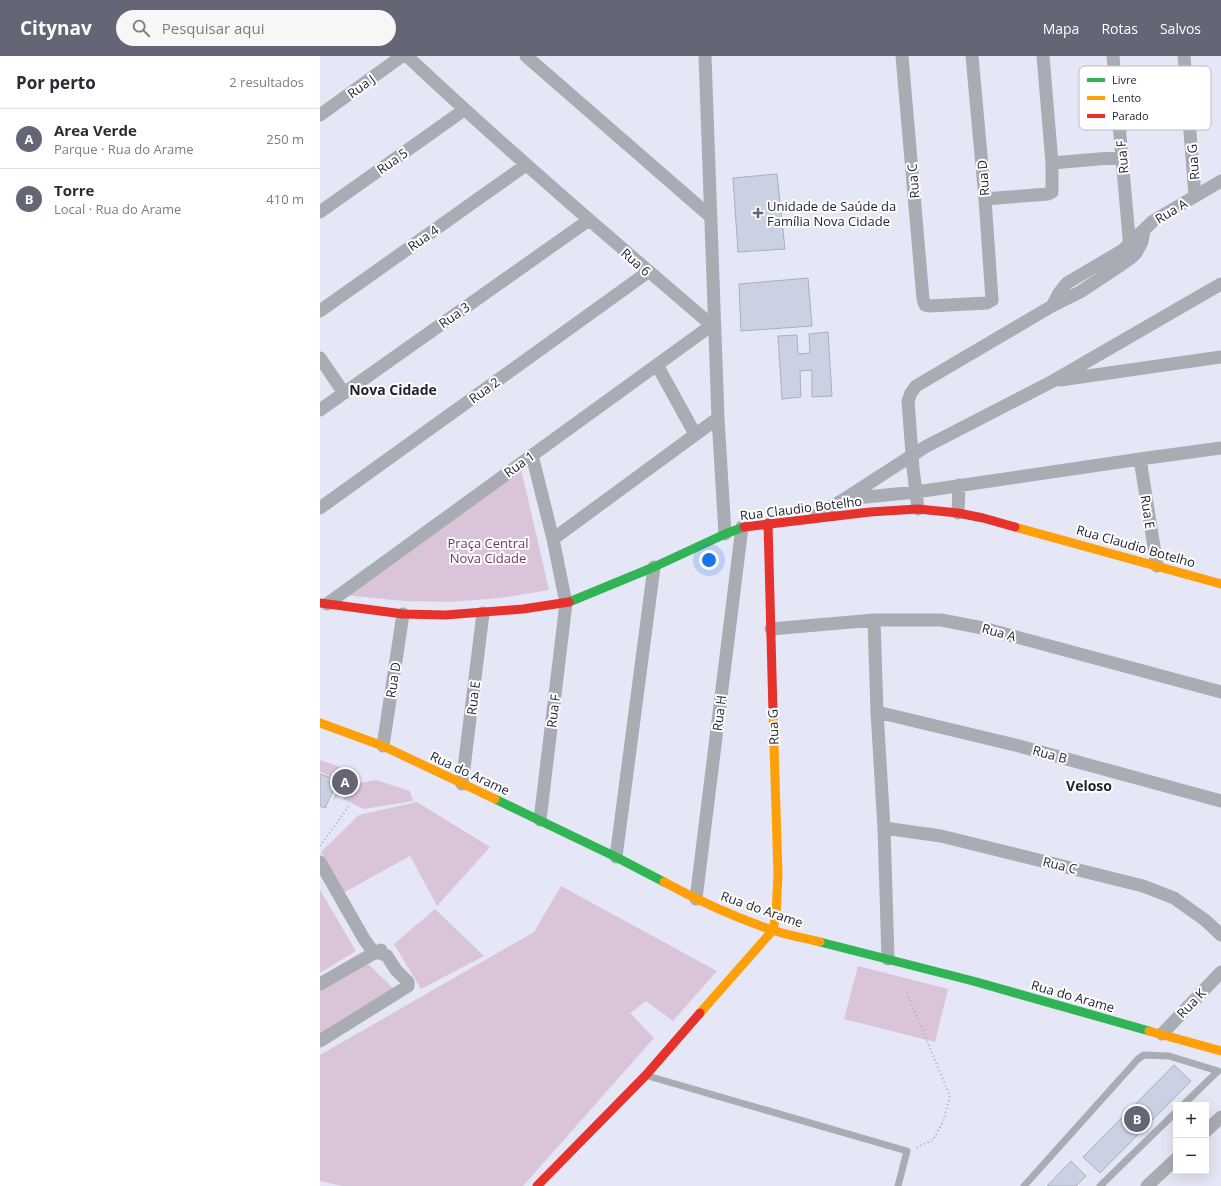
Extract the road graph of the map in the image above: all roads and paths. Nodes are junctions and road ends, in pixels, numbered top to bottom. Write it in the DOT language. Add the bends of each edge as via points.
graph roads {
  1 [pos="402,56"];
  2 [pos="407,56"];
  3 [pos="526,56"];
  4 [pos="704,56"];
  5 [pos="902,56"];
  6 [pos="972,56"];
  7 [pos="1043,56"];
  8 [pos="1112,56"];
  9 [pos="1184,56"];
  10 [pos="1113,66"];
  11 [pos="1185,66"];
  12 [pos="464,110"];
  13 [pos="320,115"];
  14 [pos="1119,130"];
  15 [pos="1190,130"];
  16 [pos="1122,156"];
  17 [pos="1052,163"];
  18 [pos="526,165"];
  19 [pos="1221,182"];
  20 [pos="1195,196"];
  21 [pos="985,199"];
  22 [pos="320,212"];
  23 [pos="711,217"];
  24 [pos="589,220"];
  25 [pos="1144,230"];
  26 [pos="1130,244"];
  27 [pos="1131,258"];
  28 [pos="648,272"];
  29 [pos="1221,284"];
  30 [pos="992,300"];
  31 [pos="1052,306"];
  32 [pos="320,311"];
  33 [pos="713,327"];
  34 [pos="1221,357"];
  35 [pos="320,358"];
  36 [pos="657,365"];
  37 [pos="1053,381"];
  38 [pos="344,393"];
  39 [pos="320,410"];
  40 [pos="718,418"];
  41 [pos="695,434"];
  42 [pos="1221,448"];
  43 [pos="912,455"];
  44 [pos="532,456"];
  45 [pos="1140,459"];
  46 [pos="959,485"];
  47 [pos="916,492"];
  48 [pos="843,500"];
  49 [pos="320,508"];
  50 [pos="918,509"];
  51 [pos="958,513"];
  52 [pos="811,518"];
  53 [pos="768,523"];
  54 [pos="742,527"];
  55 [pos="725,534"];
  56 [pos="553,539"];
  57 [pos="1157,566"];
  58 [pos="654,567"];
  59 [pos="1221,584"];
  60 [pos="323,603"];
  61 [pos="566,603"];
  62 [pos="483,613"];
  63 [pos="403,614"];
  64 [pos="874,620"];
  65 [pos="771,629"];
  66 [pos="1221,692"];
  67 [pos="877,712"];
  68 [pos="320,723"];
  69 [pos="382,746"];
  70 [pos="462,784"];
  71 [pos="1221,801"];
  72 [pos="349,806"];
  73 [pos="540,820"];
  74 [pos="884,828"];
  75 [pos="320,846"];
  76 [pos="616,857"];
  77 [pos="320,862"];
  78 [pos="696,899"];
  79 [pos="773,930"];
  80 [pos="1221,936"];
  81 [pos="374,954"];
  82 [pos="888,959"];
  83 [pos="1221,972"];
  84 [pos="320,984"];
  85 [pos="907,993"];
  86 [pos="1162,1034"];
  87 [pos="320,1041"];
  88 [pos="1221,1051"];
  89 [pos="646,1075"];
  90 [pos="1187,1102"];
  91 [pos="1173,1115"];
  92 [pos="1221,1117"];
  93 [pos="1209,1128"];
  94 [pos="907,1151"];
  95 [pos="1173,1162"];
  96 [pos="537,1186"];
  97 [pos="898,1186"];
  98 [pos="1024,1186"];
  99 [pos="1100,1186"];
  100 [pos="1147,1186"];
  1 -- 13 [label="street, Rua J"];
  2 -- 12 [label="street, Rua 6"];
  3 -- 23 [label="street"];
  4 -- 23 [label="street"];
  5 -- 30 [label="street, Rua C" via="923,299 929,306 987,303"];
  6 -- 21 [label="street, Rua D"];
  7 -- 17 [label="street"];
  8 -- 10 [label="street, Rua F"];
  9 -- 11 [label="street, Rua G"];
  12 -- 18 [label="street, Rua 6"];
  12 -- 22 [label="street, Rua 5"];
  14 -- 16 [label="street, Rua F"];
  15 -- 20 [label="street, Rua G"];
  16 -- 17 [label="street"];
  16 -- 26 [label="street, Rua F"];
  17 -- 21 [label="street" via="1052,192"];
  18 -- 24 [label="street, Rua 6"];
  18 -- 32 [label="street, Rua 4"];
  19 -- 20 [label="street, Rua A"];
  20 -- 25 [label="street, Rua A" via="1153,221"];
  21 -- 30 [label="street, Rua D"];
  23 -- 33 [label="street"];
  24 -- 28 [label="street, Rua 6"];
  24 -- 38 [label="street, Rua 3"];
  25 -- 26 [label="street, Rua A"];
  25 -- 27 [label="street" via="1142,242"];
  26 -- 27 [label="street, Rua F"];
  26 -- 31 [label="street, Rua A" via="1067,284"];
  27 -- 31 [label="street" via="1080,292"];
  28 -- 33 [label="street, Rua 6"];
  28 -- 49 [label="street, Rua 2"];
  29 -- 37 [label="street"];
  31 -- 43 [label="street" via="916,386 908,401"];
  33 -- 36 [label="street, Rua 1"];
  33 -- 40 [label="street"];
  34 -- 37 [label="street"];
  35 -- 38 [label="street"];
  36 -- 41 [label="street"];
  36 -- 44 [label="street, Rua 1"];
  37 -- 43 [label="street"];
  38 -- 39 [label="street, Rua 3"];
  40 -- 41 [label="street"];
  40 -- 55 [label="street"];
  41 -- 56 [label="street"];
  42 -- 45 [label="street"];
  43 -- 47 [label="street"];
  43 -- 48 [label="street"];
  44 -- 56 [label="street, Rua F"];
  44 -- 60 [label="street, Rua 1"];
  45 -- 46 [label="street"];
  45 -- 57 [label="street, Rua E"];
  46 -- 47 [label="street"];
  46 -- 51 [label="street"];
  47 -- 48 [label="street"];
  47 -- 50 [label="street"];
  48 -- 52 [label="street"];
  50 -- 51 [label="street, Rua Claudio Botelho"];
  50 -- 52 [label="street, Rua Claudio Botelho"];
  51 -- 57 [label="street, Rua Claudio Botelho"];
  52 -- 53 [label="street, Rua Claudio Botelho"];
  53 -- 54 [label="street, Rua Claudio Botelho"];
  53 -- 65 [label="street, Rua G"];
  54 -- 55 [label="street, Rua Claudio Botelho"];
  54 -- 78 [label="street, Rua H"];
  55 -- 58 [label="street, Rua Claudio Botelho"];
  56 -- 61 [label="street, Rua F"];
  57 -- 59 [label="street, Rua Claudio Botelho"];
  58 -- 61 [label="street, Rua Claudio Botelho"];
  58 -- 76 [label="street"];
  60 -- 63 [label="street, Rua Claudio Botelho"];
  61 -- 62 [label="street, Rua Claudio Botelho"];
  61 -- 73 [label="street, Rua F"];
  62 -- 63 [label="street, Rua Claudio Botelho"];
  62 -- 70 [label="street, Rua E"];
  63 -- 69 [label="street, Rua D"];
  64 -- 65 [label="street, Rua A"];
  64 -- 66 [label="street, Rua A" via="941,620 983,628"];
  64 -- 67 [label="street"];
  65 -- 79 [label="street, Rua G" via="778,875"];
  67 -- 71 [label="street, Rua B" via="1019,746"];
  67 -- 74 [label="street"];
  68 -- 69 [label="street, Rua do Arame"];
  69 -- 70 [label="street, Rua do Arame"];
  70 -- 73 [label="street, Rua do Arame"];
  72 -- 75 [label="path"];
  73 -- 76 [label="street, Rua do Arame"];
  74 -- 80 [label="street, Rua C" via="941,836 1143,886 1174,898 1205,920"];
  74 -- 82 [label="street"];
  76 -- 78 [label="street, Rua do Arame"];
  77 -- 81 [label="street"];
  78 -- 79 [label="street, Rua do Arame"];
  79 -- 82 [label="street, Rua do Arame"];
  79 -- 89 [label="street"];
  81 -- 84 [label="street"];
  81 -- 87 [label="street" via="387,956 408,982 408,986"];
  82 -- 86 [label="street, Rua do Arame"];
  83 -- 86 [label="street, Rua K"];
  85 -- 94 [label="path" via="950,1096 943,1122 933,1140"];
  86 -- 88 [label="street, Rua do Arame"];
  89 -- 94 [label="lane"];
  89 -- 96 [label="street"];
  90 -- 98 [label="lane" via="1218,1071 1168,1056 1144,1055"];
  91 -- 99 [label="lane"];
  92 -- 93 [label="street"];
  94 -- 97 [label="lane"];
  95 -- 100 [label="street"];
}
